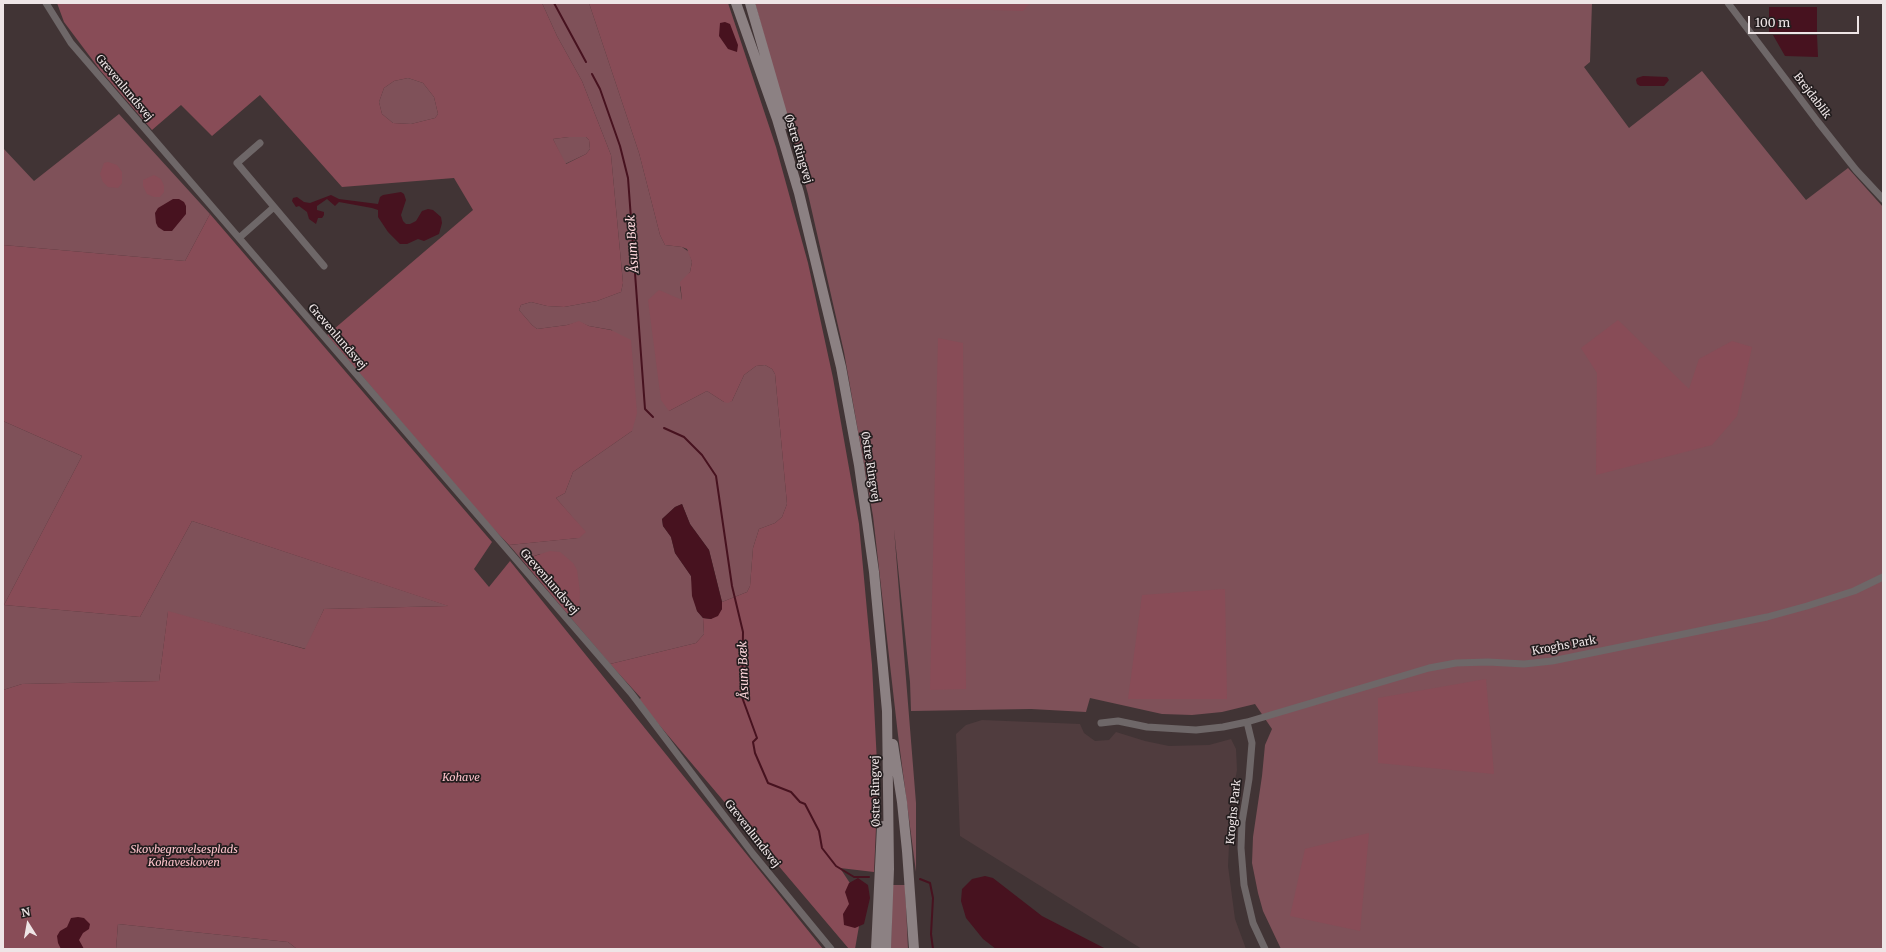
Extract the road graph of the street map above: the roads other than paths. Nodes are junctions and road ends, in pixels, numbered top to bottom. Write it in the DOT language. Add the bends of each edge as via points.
graph roads {
  1 [pos="46,3"];
  2 [pos="736,3"];
  3 [pos="750,3"];
  4 [pos="1728,3"];
  5 [pos="260,143"];
  6 [pos="799,193"];
  7 [pos="1883,199"];
  8 [pos="274,207"];
  9 [pos="238,238"];
  10 [pos="324,266"];
  11 [pos="1883,577"];
  12 [pos="887,711"];
  13 [pos="1247,722"];
  14 [pos="1101,723"];
  15 [pos="888,788"];
  16 [pos="831,949"];
  17 [pos="876,949"];
  18 [pos="886,949"];
  19 [pos="914,949"];
  20 [pos="1266,949"];
  1 -- 9 [label="street, Grevenlundsvej" via="71,43"];
  2 -- 6 [label="main road, Østre Ringvej" via="777,119"];
  3 -- 6 [label="main road" via="785,126"];
  4 -- 7 [label="street, Brejdablik" via="1818,122"];
  5 -- 8 [label="street" via="237,163"];
  6 -- 12 [label="main road, Østre Ringvej" via="839,359 859,465 874,572"];
  8 -- 9 [label="street"];
  8 -- 10 [label="street"];
  9 -- 16 [label="street, Grevenlundsvej" via="631,694 753,854"];
  11 -- 13 [label="street, Kroghs Park" via="1854,591 1767,617 1552,661 1524,664 1456,663 1429,668"];
  12 -- 15 [label="main road, Østre Ringvej"];
  12 -- 19 [label="main road" via="902,802"];
  13 -- 14 [label="street, Kroghs Park" via="1196,730 1147,727 1118,721"];
  13 -- 20 [label="street, Kroghs Park" via="1252,743 1242,822 1243,877 1254,923"];
  15 -- 17 [label="main road" via="883,818"];
  15 -- 18 [label="main road, Østre Ringvej" via="889,869"];
}
